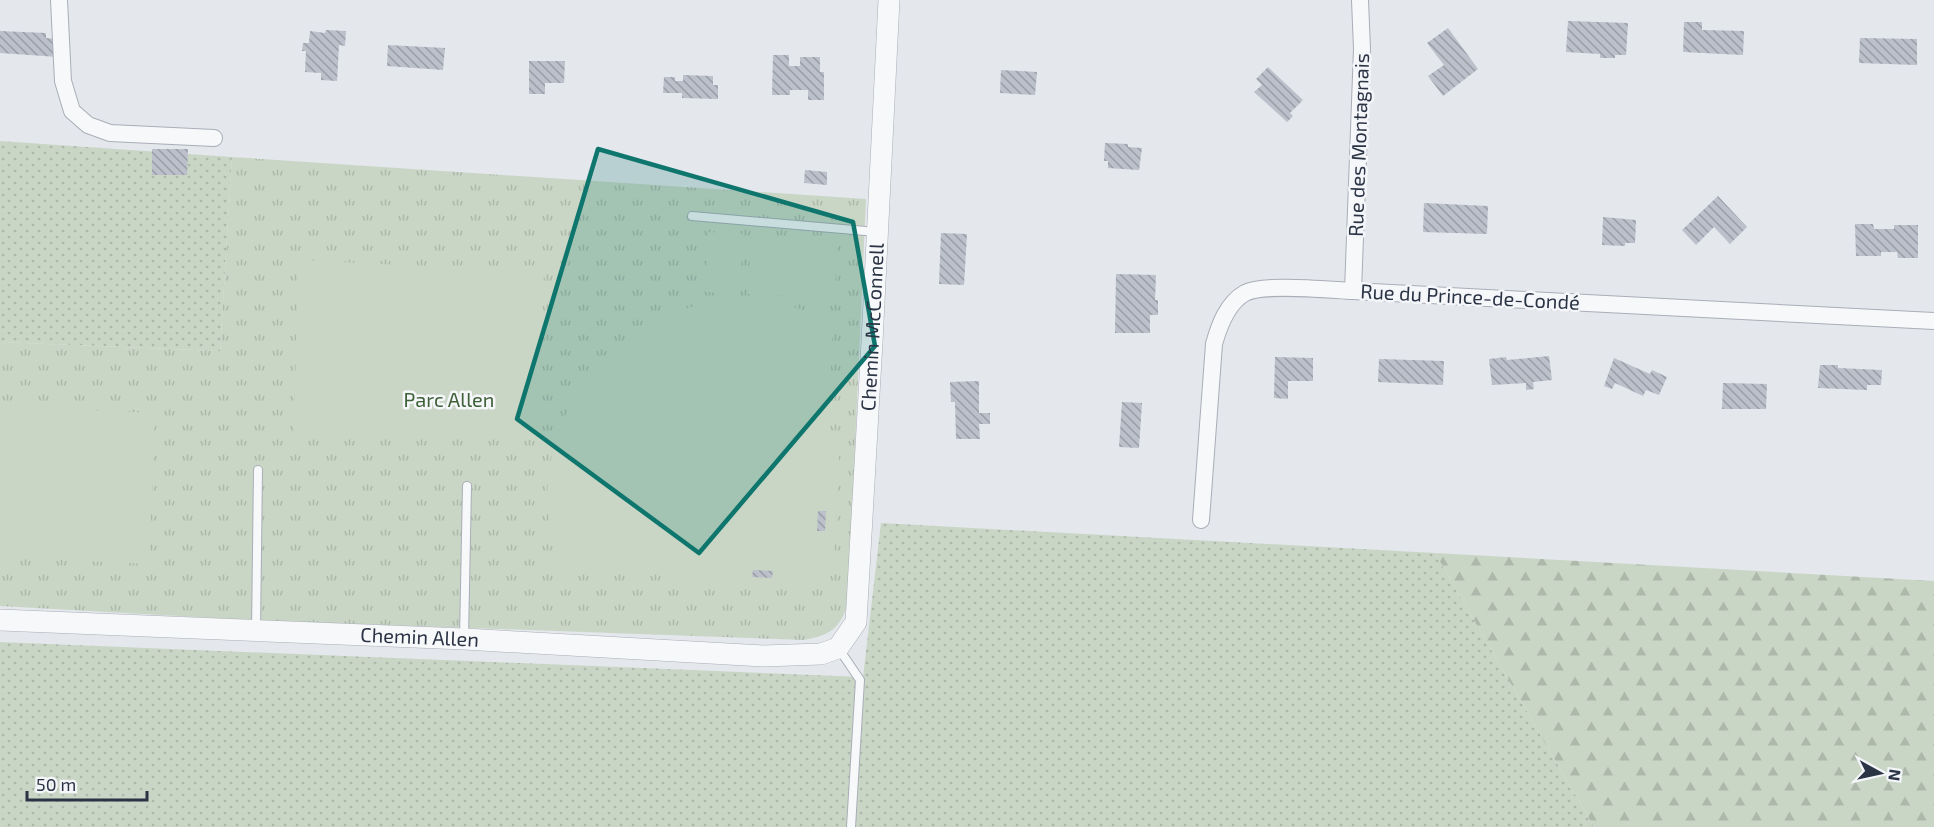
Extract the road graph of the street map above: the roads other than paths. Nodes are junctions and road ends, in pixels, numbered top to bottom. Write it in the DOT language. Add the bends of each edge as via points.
graph roads {
  1 [pos="59,0"];
  2 [pos="889,0"];
  3 [pos="1360,0"];
  4 [pos="214,138"];
  5 [pos="692,216"];
  6 [pos="877,232"];
  7 [pos="1353,291"];
  8 [pos="1934,321"];
  9 [pos="258,470"];
  10 [pos="467,486"];
  11 [pos="1201,520"];
  12 [pos="0,620"];
  13 [pos="256,631"];
  14 [pos="464,639"];
  15 [pos="838,648"];
  16 [pos="851,827"];
  1 -- 4 [label="street" via="63,81 72,111 87,125 110,133"];
  2 -- 6 [label="street, Chemin McConnell"];
  3 -- 7 [label="street, Rue des Montagnais" via="1362,49"];
  5 -- 6 [label="lane"];
  6 -- 15 [label="street, Chemin McConnell" via="855,622"];
  7 -- 8 [label="street, Rue du Prince-de-Condé"];
  7 -- 11 [label="street, Rue du Prince-de-Condé" via="1265,287 1245,293 1220,322 1211,368"];
  9 -- 13 [label="lane"];
  10 -- 14 [label="lane"];
  12 -- 13 [label="street, Chemin Allen"];
  13 -- 14 [label="street, Chemin Allen"];
  14 -- 15 [label="street, Chemin Allen" via="763,656 821,654"];
  15 -- 16 [label="lane" via="860,680"];
}
